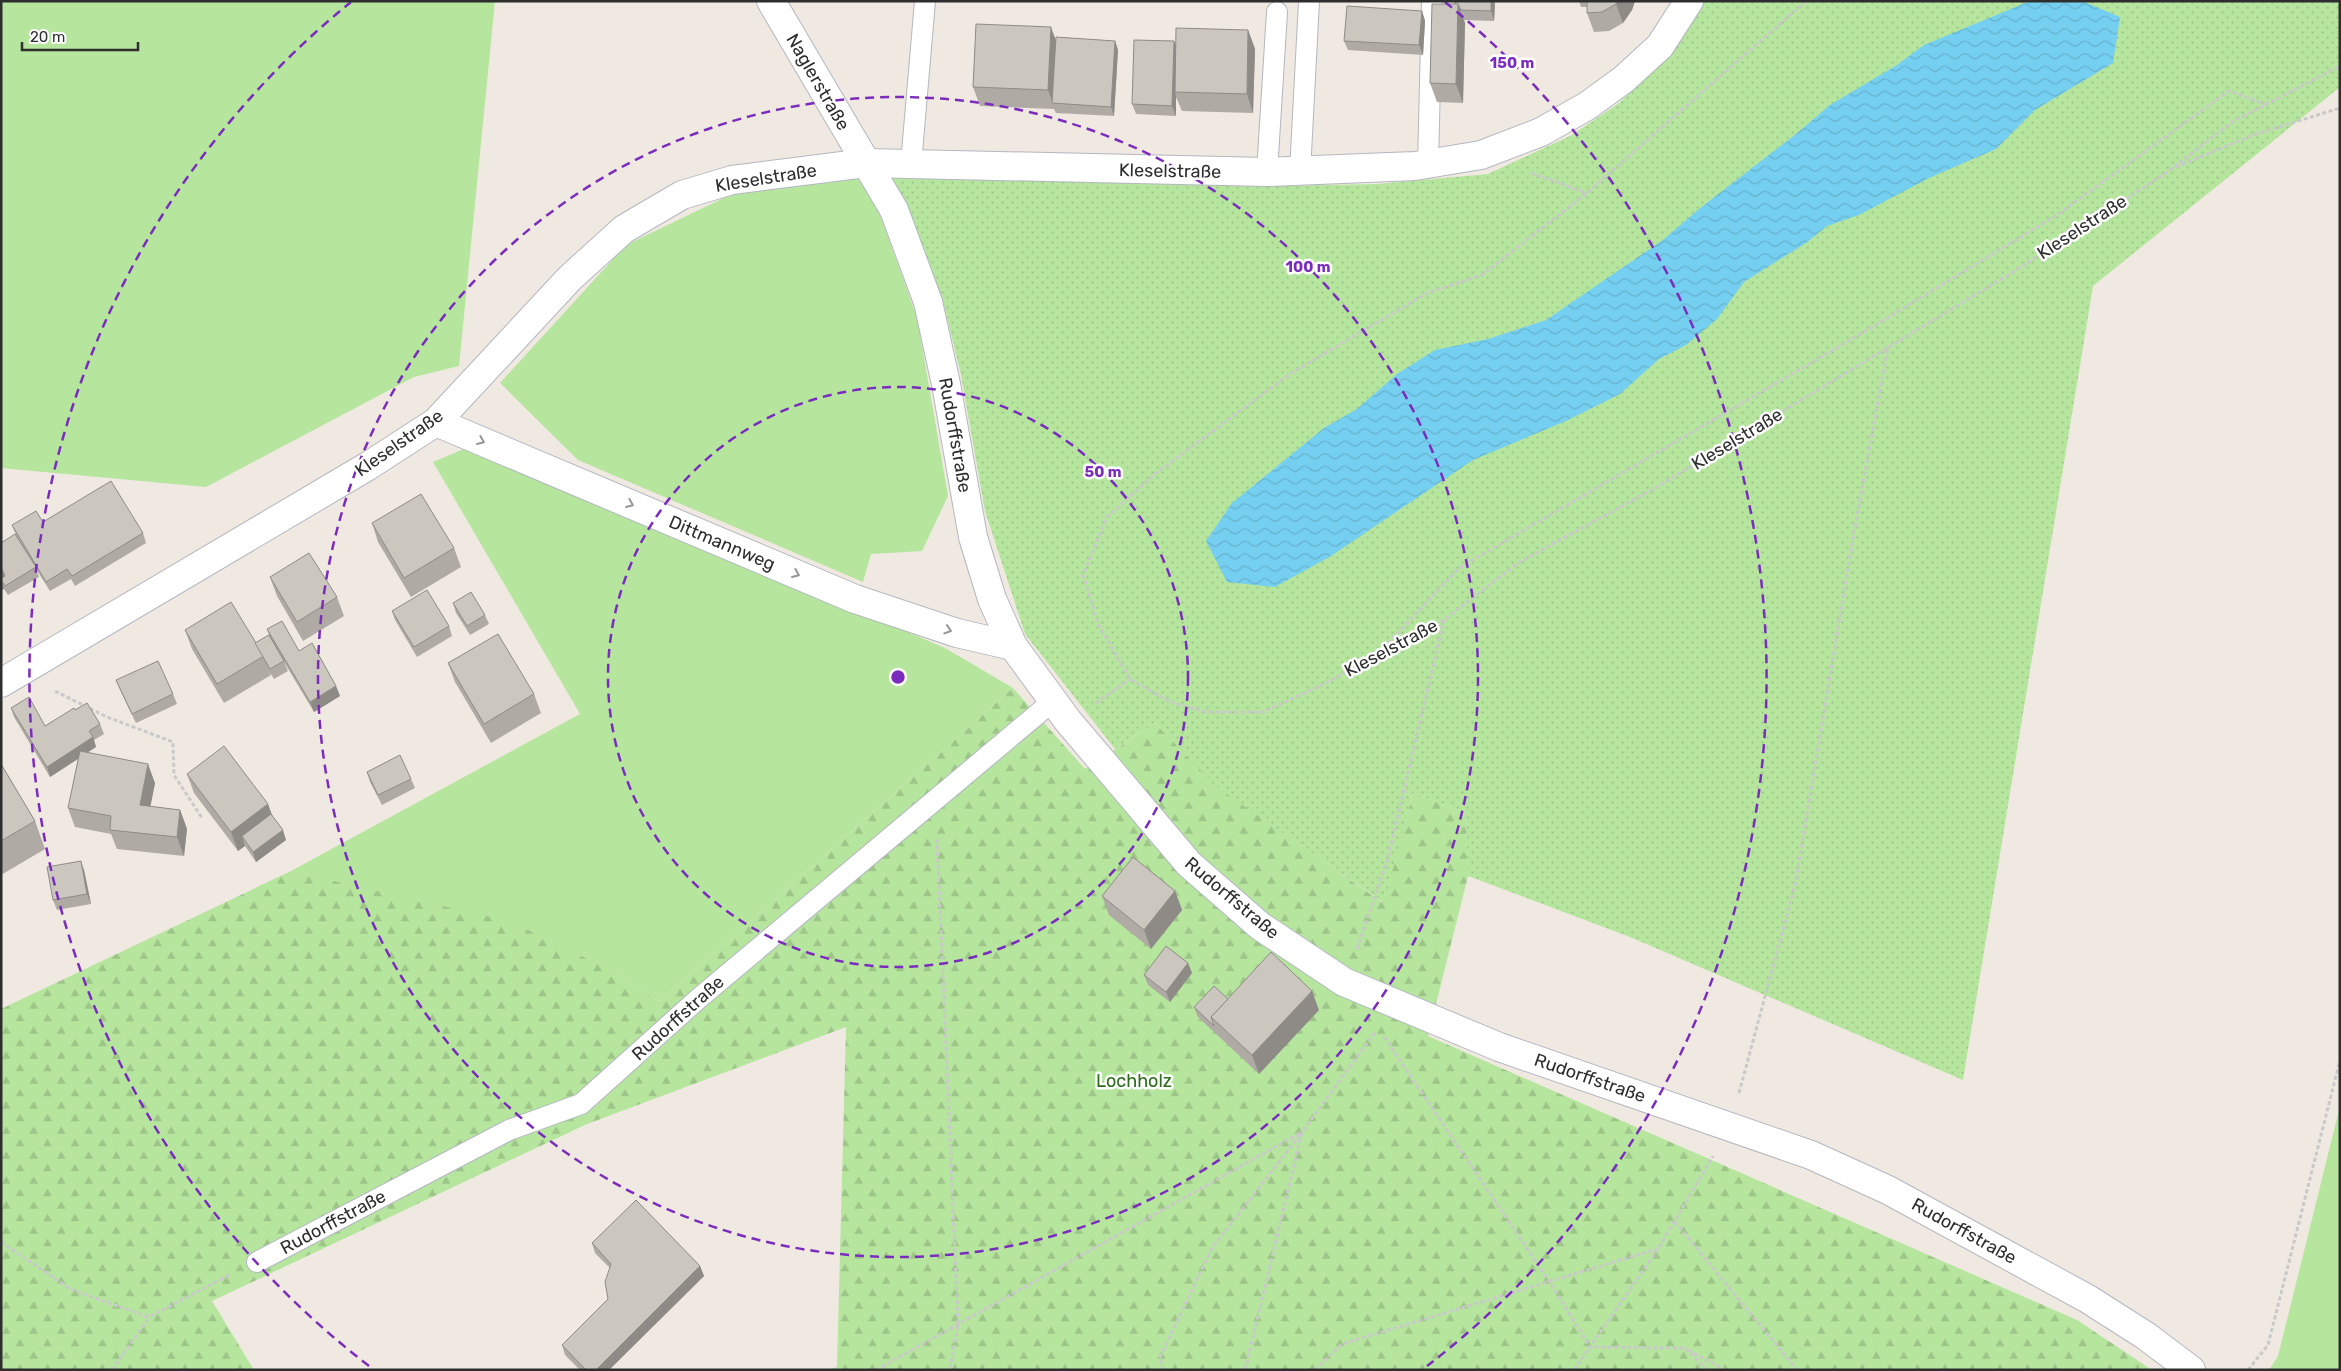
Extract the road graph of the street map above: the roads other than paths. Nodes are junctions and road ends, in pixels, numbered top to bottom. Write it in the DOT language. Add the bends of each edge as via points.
graph roads {
  1 [pos="771,1"];
  2 [pos="925,1"];
  3 [pos="1310,1"];
  4 [pos="1432,1"];
  5 [pos="1690,1"];
  6 [pos="1277,12"];
  7 [pos="866,163"];
  8 [pos="911,164"];
  9 [pos="1428,164"];
  10 [pos="1267,172"];
  11 [pos="1300,172"];
  12 [pos="436,422"];
  13 [pos="1014,646"];
  14 [pos="10,678"];
  15 [pos="1061,711"];
  16 [pos="257,1262"];
  17 [pos="2191,1370"];
  1 -- 7 [label="street, Naglerstraße"];
  2 -- 8 [label="lane"];
  3 -- 11 [label="lane"];
  4 -- 9 [label="lane"];
  5 -- 9 [label="street, Kleselstraße" via="1660,46 1624,79 1587,106 1540,132 1481,155"];
  6 -- 10 [label="lane"];
  7 -- 8 [label="street, Kleselstraße"];
  7 -- 12 [label="street, Kleselstraße" via="732,180 682,195 624,229 570,278"];
  7 -- 13 [label="street, Rudorffstraße" via="894,210 928,302 973,537 992,599"];
  8 -- 10 [label="street, Kleselstraße"];
  9 -- 11 [label="street, Kleselstraße"];
  10 -- 11 [label="street, Kleselstraße"];
  12 -- 13 [label="street, Dittmannweg, one-way" via="855,599 957,633"];
  12 -- 14 [label="street, Kleselstraße" via="368,466"];
  13 -- 15 [label="street, Rudorffstraße"];
  15 -- 16 [label="lane, Rudorffstraße" via="935,801 698,999 581,1104 509,1130"];
  15 -- 17 [label="street, Rudorffstraße" via="1189,864 1260,926 1344,982 1499,1047 1812,1155 1888,1190 2088,1299"];
}
